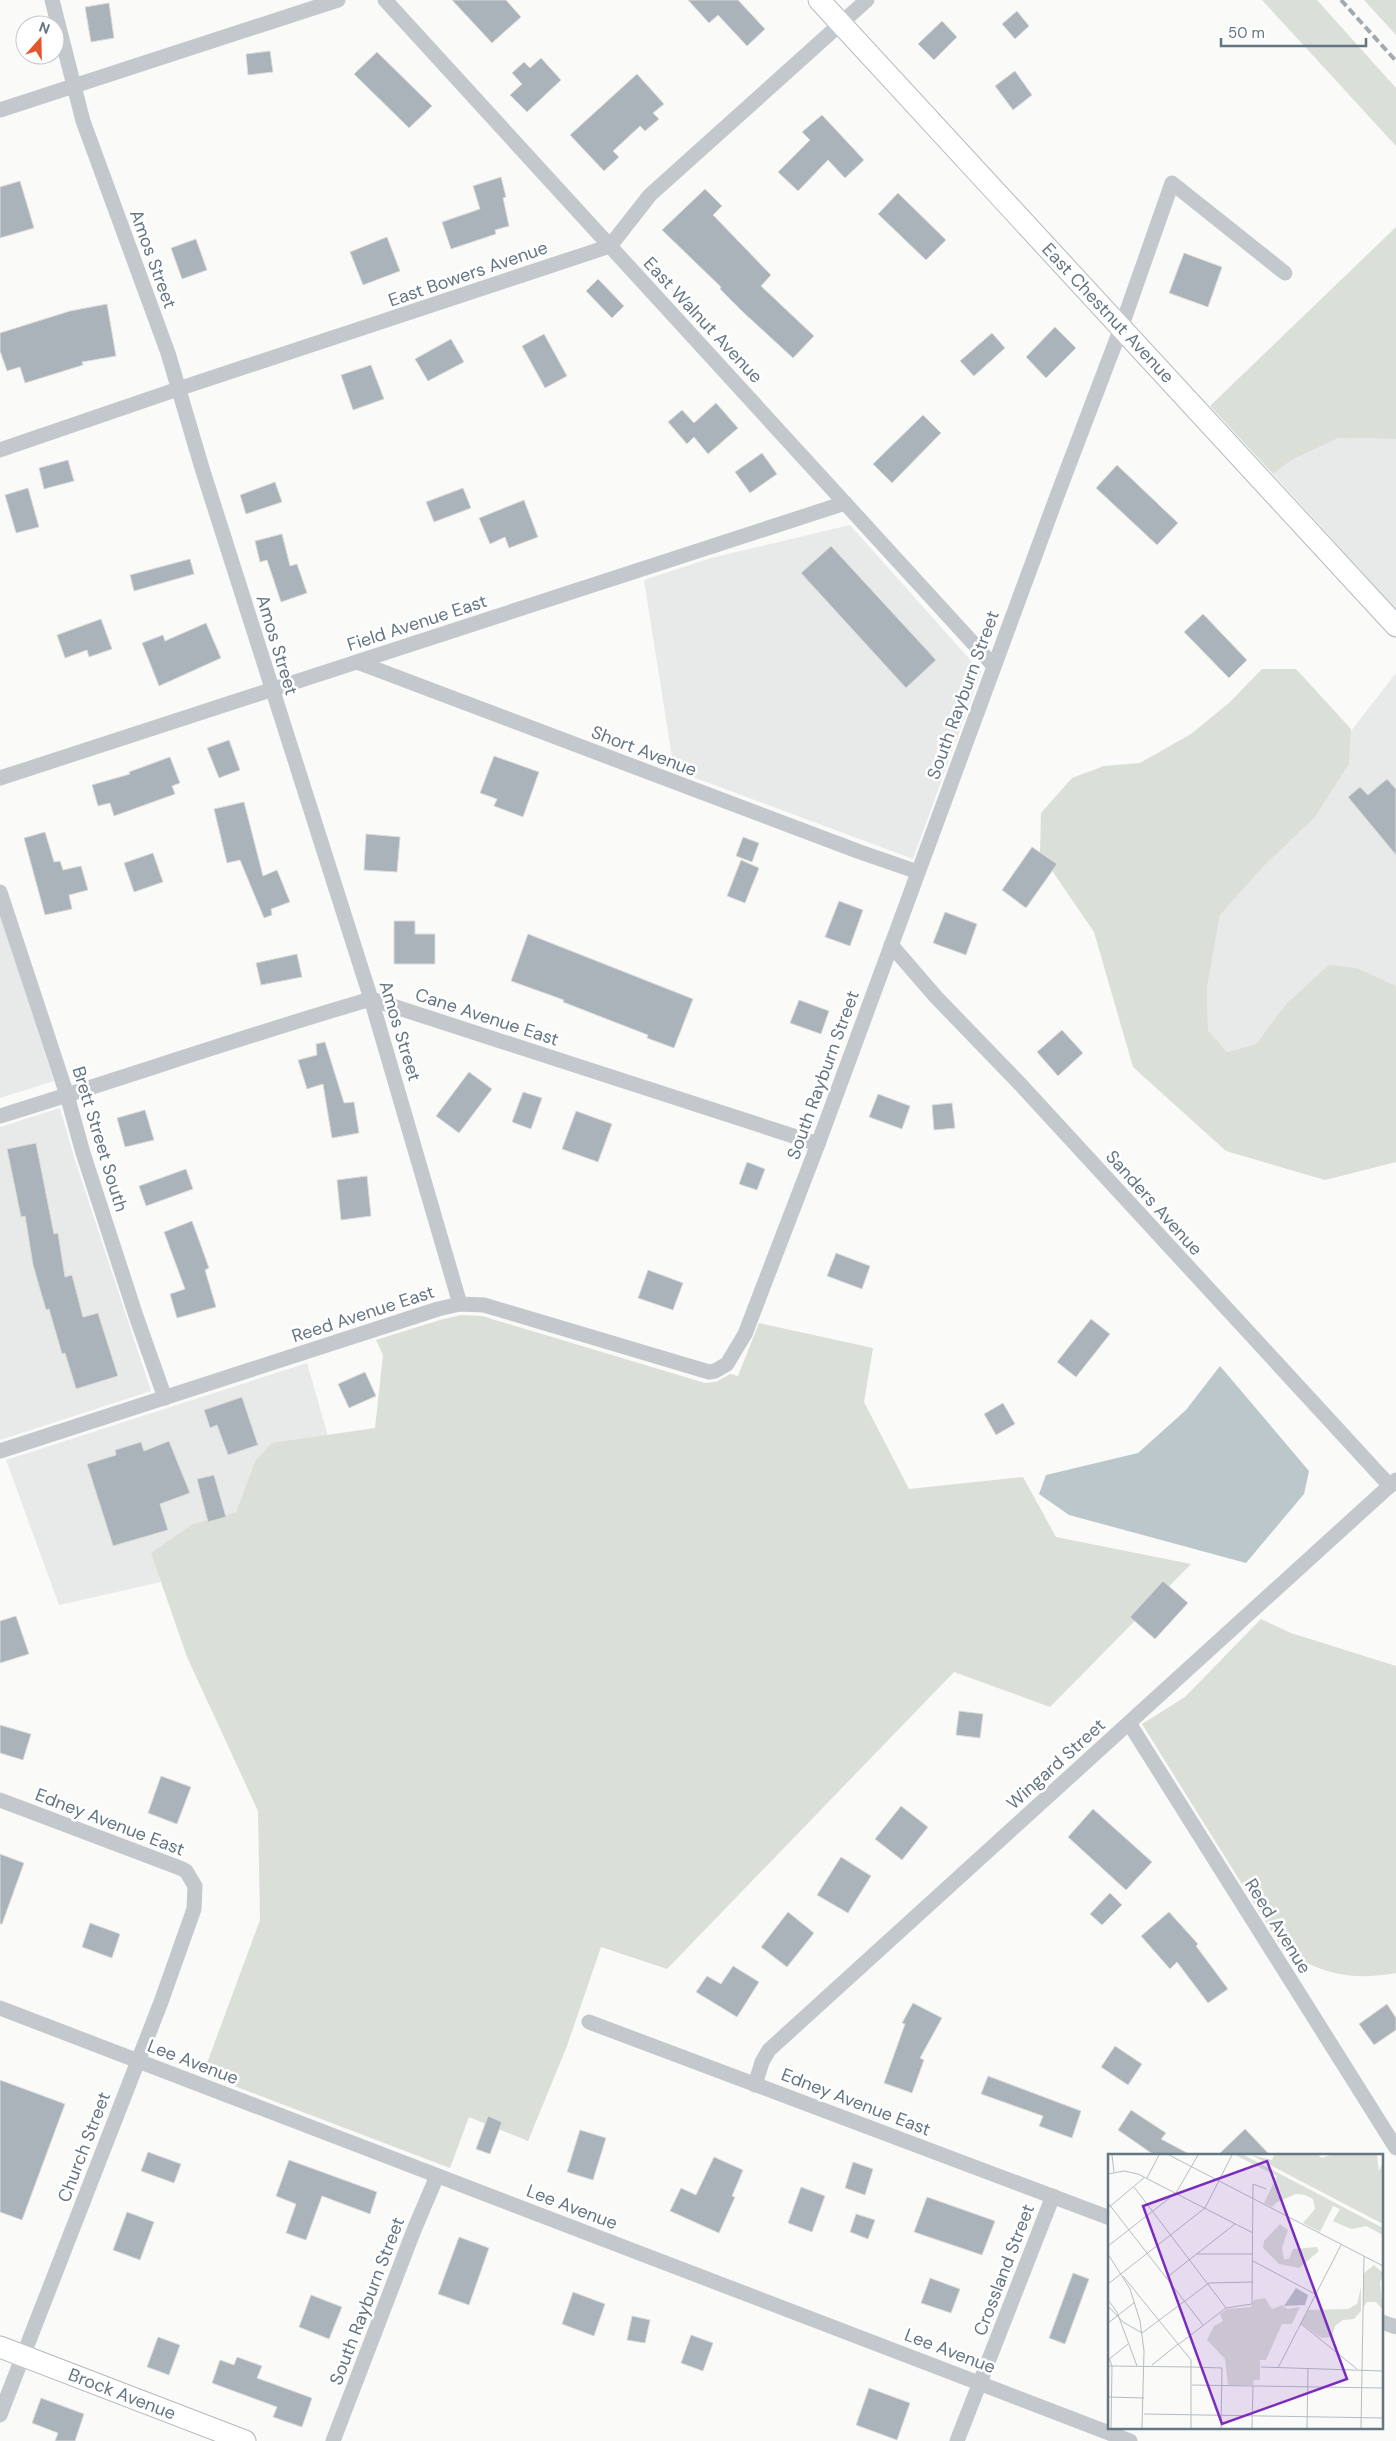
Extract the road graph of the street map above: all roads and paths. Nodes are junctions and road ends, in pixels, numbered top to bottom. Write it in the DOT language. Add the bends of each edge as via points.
graph roads {
  1 [pos="52,0"];
  2 [pos="338,0"];
  3 [pos="385,0"];
  4 [pos="819,0"];
  5 [pos="867,0"];
  6 [pos="841,22"];
  7 [pos="74,86"];
  8 [pos="0,110"];
  9 [pos="610,246"];
  10 [pos="1286,273"];
  11 [pos="1121,328"];
  12 [pos="178,389"];
  13 [pos="0,450"];
  14 [pos="845,503"];
  15 [pos="1396,626"];
  16 [pos="357,662"];
  17 [pos="994,666"];
  18 [pos="272,689"];
  19 [pos="0,778"];
  20 [pos="918,872"];
  21 [pos="0,892"];
  22 [pos="891,944"];
  23 [pos="371,999"];
  24 [pos="67,1095"];
  25 [pos="0,1116"];
  26 [pos="818,1144"];
  27 [pos="460,1304"];
  28 [pos="734,1354"];
  29 [pos="164,1398"];
  30 [pos="0,1451"];
  31 [pos="1393,1483"];
  32 [pos="1129,1723"];
  33 [pos="0,1800"];
  34 [pos="195,1890"];
  35 [pos="0,2008"];
  36 [pos="589,2022"];
  37 [pos="138,2061"];
  38 [pos="755,2084"];
  39 [pos="1396,2148"];
  40 [pos="437,2176"];
  41 [pos="1053,2196"];
  42 [pos="1108,2217"];
  43 [pos="1384,2323"];
  44 [pos="1396,2327"];
  45 [pos="0,2347"];
  46 [pos="21,2355"];
  47 [pos="980,2383"];
  48 [pos="0,2414"];
  49 [pos="245,2441"];
  50 [pos="332,2441"];
  51 [pos="957,2441"];
  52 [pos="1130,2441"];
  1 -- 7 [label="street, Amos Street"];
  2 -- 7 [label="street"];
  3 -- 9 [label="street, East Walnut Avenue"];
  4 -- 6 [label="street, East Chestnut Avenue"];
  5 -- 6 [label="street"];
  6 -- 9 [label="street" via="650,195"];
  6 -- 11 [label="street, East Chestnut Avenue"];
  7 -- 8 [label="street"];
  7 -- 12 [label="street, Amos Street" via="83,121 168,353"];
  9 -- 12 [label="street, East Bowers Avenue"];
  9 -- 14 [label="street, East Walnut Avenue"];
  10 -- 11 [label="street, South Rayburn Street" via="1172,183"];
  11 -- 15 [label="street, East Chestnut Avenue"];
  11 -- 17 [label="street, South Rayburn Street"];
  12 -- 13 [label="street, East Bowers Avenue"];
  12 -- 18 [label="street, Amos Street"];
  14 -- 16 [label="street, Field Avenue East"];
  14 -- 17 [label="street, East Walnut Avenue"];
  16 -- 18 [label="street, Field Avenue East"];
  16 -- 20 [label="street, Short Avenue"];
  17 -- 20 [label="street, South Rayburn Street"];
  18 -- 19 [label="street, Field Avenue East"];
  18 -- 23 [label="street, Amos Street"];
  20 -- 22 [label="street, South Rayburn Street"];
  21 -- 24 [label="street, Brett Street South"];
  22 -- 26 [label="street, South Rayburn Street"];
  22 -- 31 [label="street, Sanders Avenue" via="936,997"];
  23 -- 24 [label="street" via="296,1020"];
  23 -- 26 [label="street, Cane Avenue East"];
  23 -- 27 [label="street, Amos Street"];
  24 -- 25 [label="street"];
  24 -- 29 [label="street, Brett Street South"];
  26 -- 28 [label="street, South Rayburn Street" via="745,1334"];
  27 -- 28 [label="street, Reed Avenue East" via="484,1305 709,1372 727,1364"];
  27 -- 29 [label="street, Reed Avenue East"];
  29 -- 30 [label="street, Reed Avenue East"];
  31 -- 32 [label="street, Wingard Street"];
  32 -- 38 [label="street, Wingard Street" via="769,2050"];
  32 -- 39 [label="street, Reed Avenue"];
  33 -- 34 [label="street, Edney Avenue East" via="180,1868 186,1871"];
  34 -- 37 [label="street, Church Street" via="194,1909"];
  35 -- 37 [label="street, Lee Avenue"];
  36 -- 38 [label="street, Edney Avenue East"];
  37 -- 40 [label="street, Lee Avenue"];
  37 -- 46 [label="street, Church Street"];
  38 -- 41 [label="street, Edney Avenue East"];
  40 -- 47 [label="street, Lee Avenue"];
  40 -- 50 [label="street, South Rayburn Street"];
  41 -- 42 [label="street, Edney Avenue East"];
  41 -- 47 [label="street, Crossland Street"];
  43 -- 44 [label="street"];
  45 -- 46 [label="street, Brock Avenue"];
  46 -- 48 [label="street, Church Street"];
  46 -- 49 [label="street, Brock Avenue"];
  47 -- 51 [label="street, Crossland Street"];
  47 -- 52 [label="street, Lee Avenue"];
}
